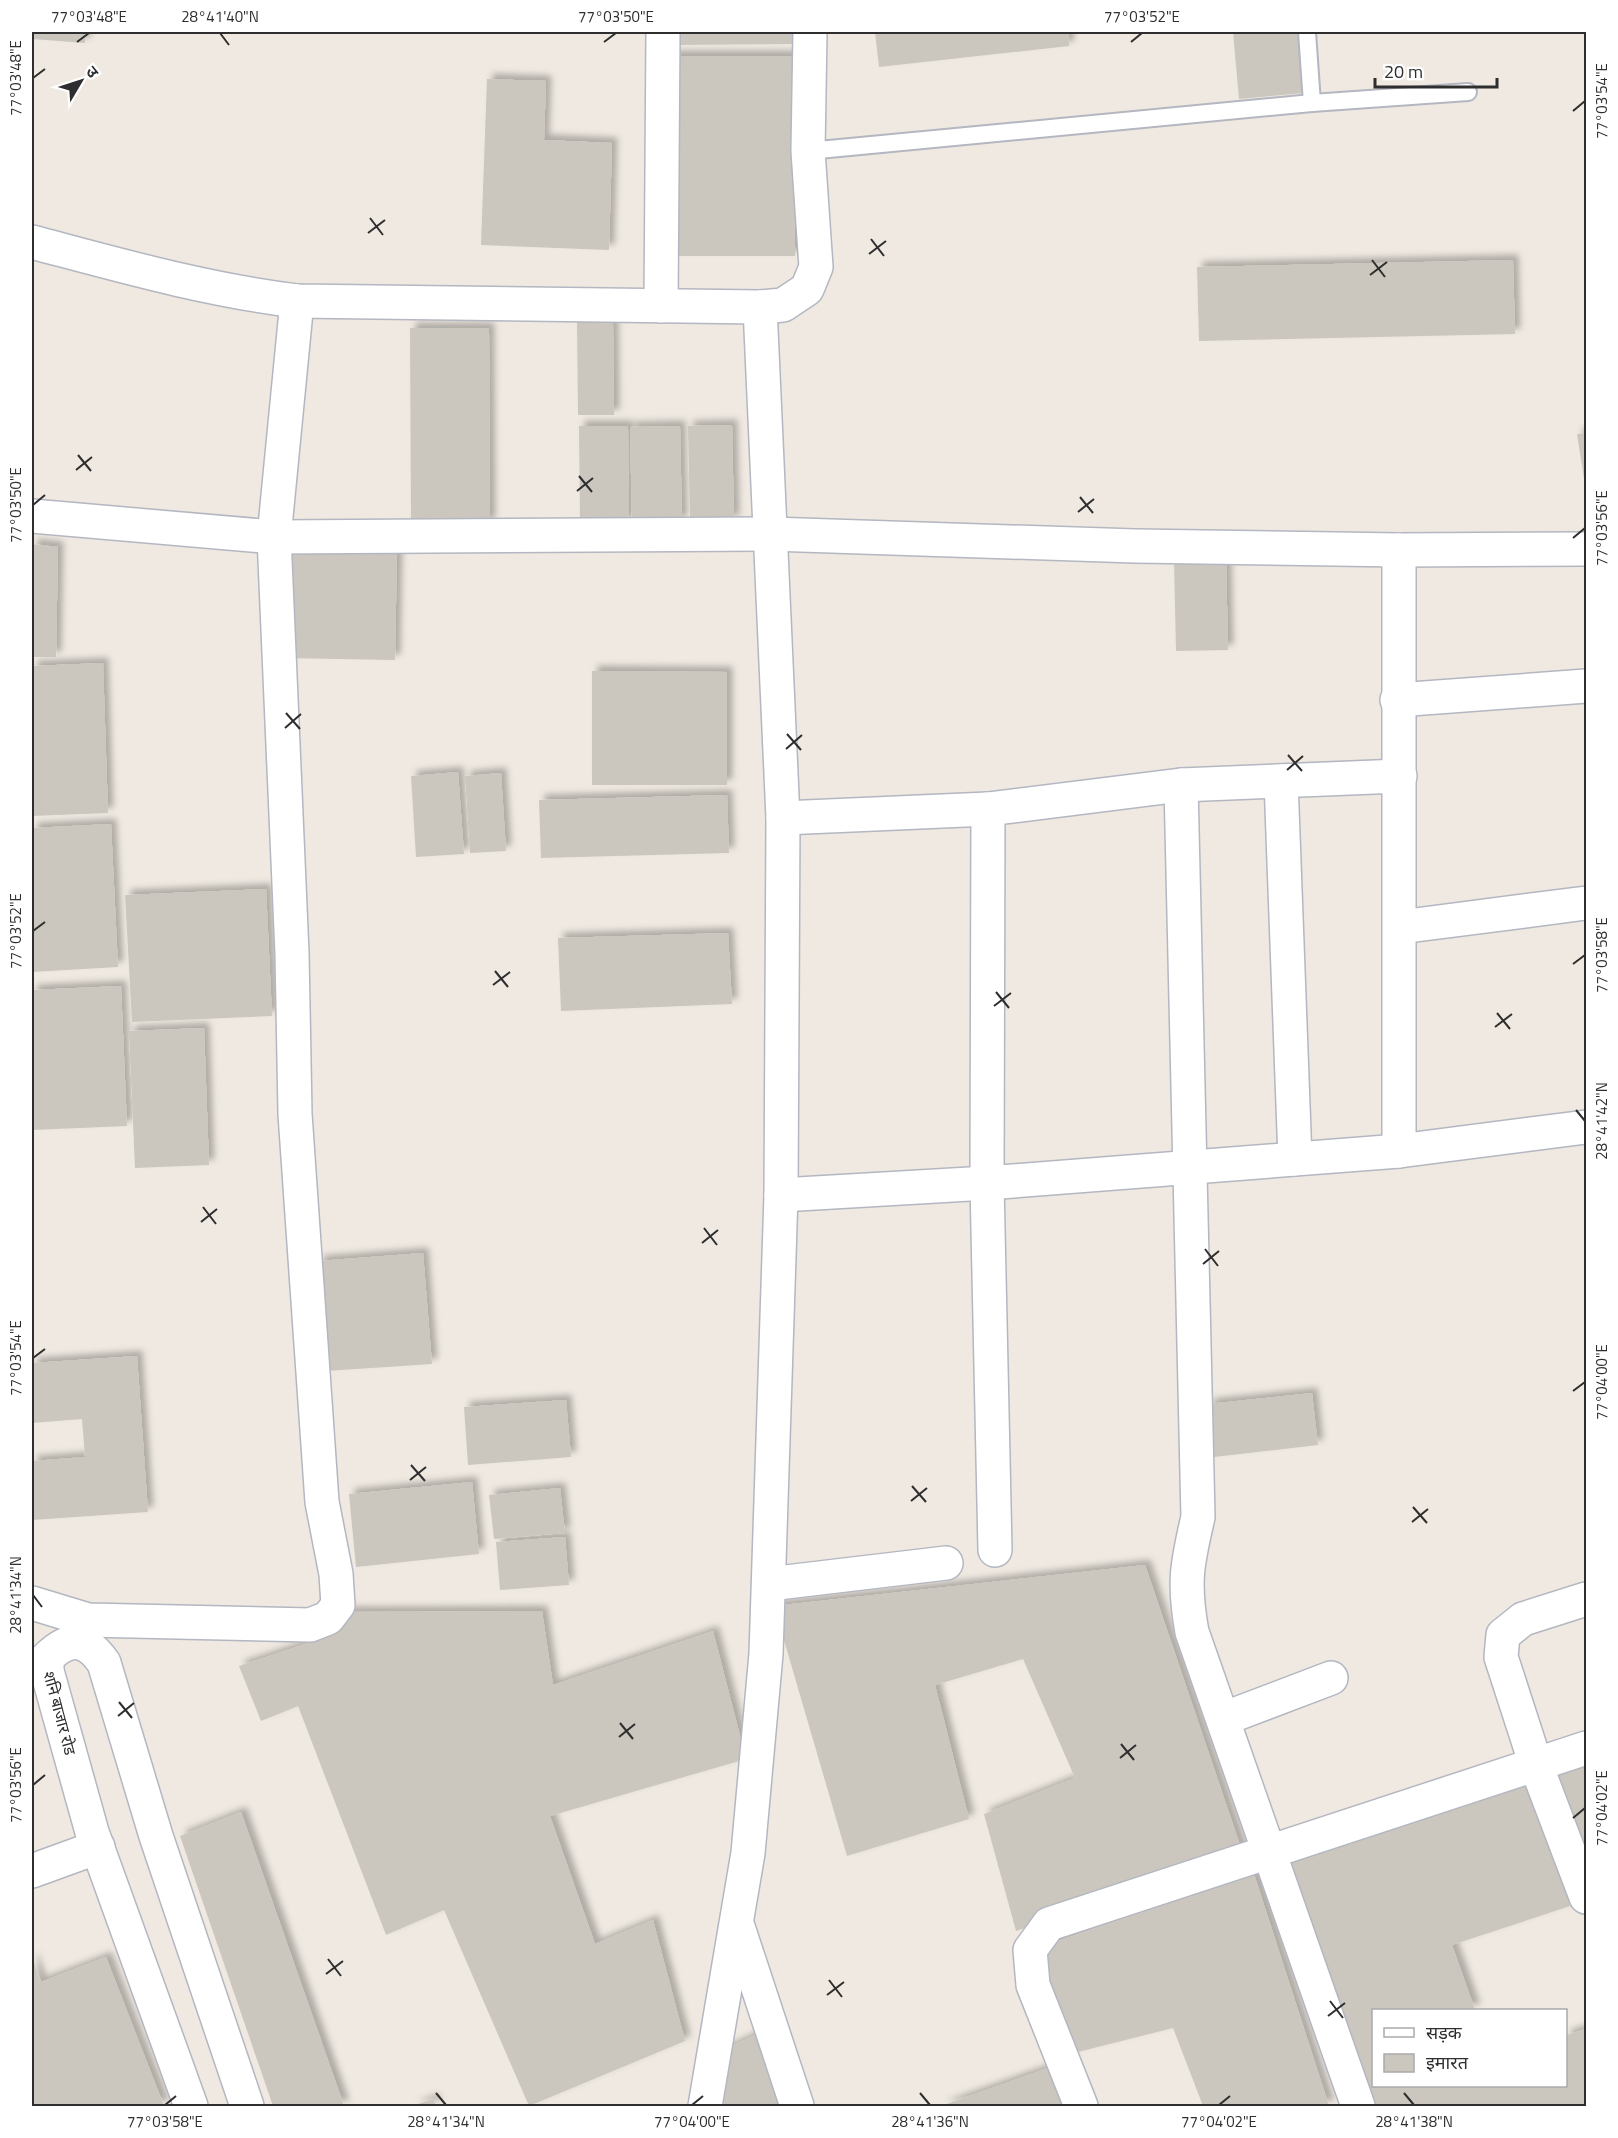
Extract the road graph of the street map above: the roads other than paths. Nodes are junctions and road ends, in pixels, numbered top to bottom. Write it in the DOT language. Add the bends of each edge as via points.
graph roads {
  1 [pos="663,32"];
  2 [pos="810,32"];
  3 [pos="1307,32"];
  4 [pos="1468,92"];
  5 [pos="1312,103"];
  6 [pos="808,151"];
  7 [pos="32,242"];
  8 [pos="297,300"];
  9 [pos="661,306"];
  10 [pos="760,308"];
  11 [pos="32,516"];
  12 [pos="771,534"];
  13 [pos="274,537"];
  14 [pos="1587,549"];
  15 [pos="1399,550"];
  16 [pos="1587,686"];
  17 [pos="1397,700"];
  18 [pos="1400,776"];
  19 [pos="1281,781"];
  20 [pos="1181,785"];
  21 [pos="988,809"];
  22 [pos="783,818"];
  23 [pos="1587,903"];
  24 [pos="1400,927"];
  25 [pos="1587,1127"];
  26 [pos="1399,1151"];
  27 [pos="1295,1159"];
  28 [pos="1191,1167"];
  29 [pos="987,1183"];
  30 [pos="781,1195"];
  31 [pos="995,1550"];
  32 [pos="946,1563"];
  33 [pos="769,1584"];
  34 [pos="1587,1599"];
  35 [pos="32,1603"];
  36 [pos="86,1632"];
  37 [pos="1331,1678"];
  38 [pos="1223,1719"];
  39 [pos="1587,1748"];
  40 [pos="1536,1765"];
  41 [pos="98,1847"];
  42 [pos="1269,1852"];
  43 [pos="32,1871"];
  44 [pos="1587,1897"];
  45 [pos="736,1922"];
  46 [pos="191,2106"];
  47 [pos="247,2106"];
  48 [pos="705,2106"];
  49 [pos="797,2106"];
  50 [pos="1081,2106"];
  51 [pos="1358,2106"];
  1 -- 9 [label="street"];
  2 -- 6 [label="street"];
  3 -- 5 [label="lane"];
  4 -- 5 [label="lane"];
  5 -- 6 [label="lane"];
  6 -- 10 [label="street" via="816,267 807,289 783,305"];
  7 -- 8 [label="street" via="201,286"];
  8 -- 9 [label="street"];
  8 -- 13 [label="street"];
  9 -- 10 [label="street"];
  10 -- 12 [label="street"];
  11 -- 13 [label="street"];
  12 -- 13 [label="street"];
  12 -- 15 [label="street"];
  12 -- 22 [label="street"];
  13 -- 36 [label="street" via="295,1114 322,1502 338,1605 328,1618 310,1625"];
  14 -- 15 [label="street"];
  15 -- 17 [label="street"];
  16 -- 17 [label="street"];
  17 -- 18 [label="street"];
  18 -- 19 [label="street"];
  18 -- 24 [label="street"];
  19 -- 20 [label="street"];
  19 -- 27 [label="street"];
  20 -- 21 [label="street"];
  20 -- 28 [label="street"];
  21 -- 22 [label="street"];
  21 -- 29 [label="street"];
  22 -- 30 [label="street"];
  23 -- 24 [label="street"];
  24 -- 26 [label="street"];
  25 -- 26 [label="street"];
  26 -- 27 [label="street"];
  27 -- 28 [label="street"];
  28 -- 29 [label="street"];
  28 -- 38 [label="street" via="1198,1517 1185,1595 1192,1632"];
  29 -- 30 [label="street"];
  29 -- 31 [label="street"];
  30 -- 33 [label="street"];
  32 -- 33 [label="street"];
  33 -- 45 [label="street" via="749,1841"];
  34 -- 40 [label="street" via="1523,1619 1503,1635 1501,1656"];
  35 -- 36 [label="street"];
  36 -- 41 [label="street, शनि बाजार रोड" via="58,1647 47,1658 47,1671"];
  36 -- 47 [label="street" via="104,1663 156,1836"];
  37 -- 38 [label="street"];
  38 -- 42 [label="street"];
  39 -- 40 [label="street"];
  40 -- 42 [label="street"];
  40 -- 44 [label="street"];
  41 -- 43 [label="street"];
  41 -- 46 [label="street, शनि बाजार रोड"];
  42 -- 50 [label="street" via="1049,1924 1030,1950 1033,1985"];
  42 -- 51 [label="street"];
  45 -- 48 [label="street"];
  45 -- 49 [label="street"];
}
